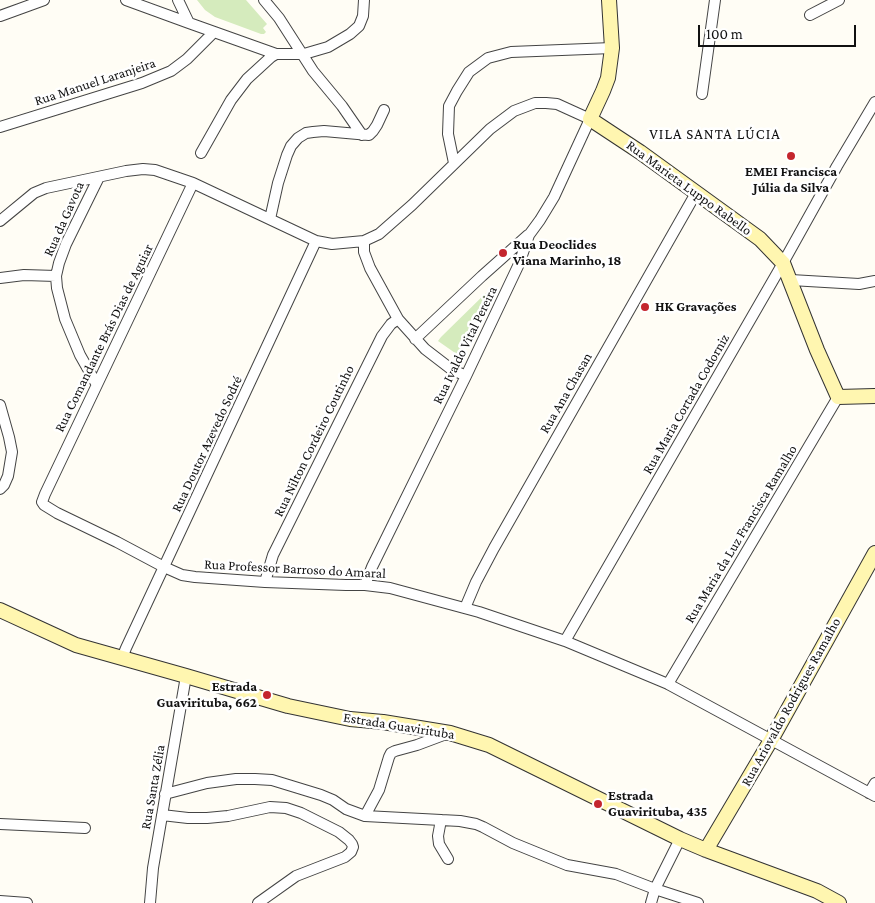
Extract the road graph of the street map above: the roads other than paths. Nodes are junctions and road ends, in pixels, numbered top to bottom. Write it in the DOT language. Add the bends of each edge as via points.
graph roads {
  1 [pos="44,0"];
  2 [pos="126,0"];
  3 [pos="178,0"];
  4 [pos="264,0"];
  5 [pos="364,0"];
  6 [pos="609,0"];
  7 [pos="716,0"];
  8 [pos="840,0"];
  9 [pos="810,15"];
  10 [pos="0,16"];
  11 [pos="188,24"];
  12 [pos="214,32"];
  13 [pos="612,48"];
  14 [pos="276,54"];
  15 [pos="304,54"];
  16 [pos="702,94"];
  17 [pos="875,102"];
  18 [pos="384,110"];
  19 [pos="590,119"];
  20 [pos="0,127"];
  21 [pos="362,135"];
  22 [pos="201,154"];
  23 [pos="454,163"];
  24 [pos="99,177"];
  25 [pos="193,183"];
  26 [pos="696,193"];
  27 [pos="270,219"];
  28 [pos="0,222"];
  29 [pos="529,235"];
  30 [pos="316,241"];
  31 [pos="364,241"];
  32 [pos="783,263"];
  33 [pos="56,276"];
  34 [pos="0,278"];
  35 [pos="791,280"];
  36 [pos="875,281"];
  37 [pos="398,318"];
  38 [pos="415,339"];
  39 [pos="466,376"];
  40 [pos="97,385"];
  41 [pos="875,396"];
  42 [pos="838,397"];
  43 [pos="0,405"];
  44 [pos="0,489"];
  45 [pos="44,505"];
  46 [pos="875,553"];
  47 [pos="164,567"];
  48 [pos="265,582"];
  49 [pos="365,585"];
  50 [pos="465,608"];
  51 [pos="0,610"];
  52 [pos="565,641"];
  53 [pos="122,658"];
  54 [pos="186,676"];
  55 [pos="668,684"];
  56 [pos="450,733"];
  57 [pos="771,740"];
  58 [pos="875,783"];
  59 [pos="165,794"];
  60 [pos="872,794"];
  61 [pos="162,815"];
  62 [pos="365,816"];
  63 [pos="441,820"];
  64 [pos="0,824"];
  65 [pos="85,828"];
  66 [pos="680,839"];
  67 [pos="706,850"];
  68 [pos="448,859"];
  69 [pos="655,890"];
  70 [pos="0,901"];
  71 [pos="27,903"];
  72 [pos="150,903"];
  73 [pos="258,903"];
  74 [pos="651,903"];
  75 [pos="698,903"];
  76 [pos="839,903"];
  1 -- 10 [label="street"];
  2 -- 11 [label="street"];
  3 -- 11 [label="street"];
  4 -- 15 [label="street"];
  5 -- 15 [label="street" via="359,26 328,47"];
  6 -- 13 [label="street"];
  7 -- 16 [label="street"];
  8 -- 9 [label="street"];
  11 -- 12 [label="street"];
  12 -- 14 [label="street"];
  12 -- 20 [label="street, Rua Manuel Laranjeira" via="171,72"];
  13 -- 19 [label="street" via="608,78"];
  13 -- 23 [label="street" via="511,52 488,58 469,72 449,106 448,134"];
  14 -- 15 [label="street"];
  14 -- 22 [label="street" via="247,79"];
  15 -- 21 [label="street" via="313,71"];
  17 -- 32 [label="street, Rua Maria Cortada Codorniz"];
  18 -- 21 [label="street" via="373,131"];
  19 -- 23 [label="street" via="557,104 535,103 502,119"];
  19 -- 26 [label="street, Rua Marieta Luppo Rabello"];
  19 -- 29 [label="street, Rua Ivaldo Vital Pereira" via="554,197"];
  21 -- 27 [label="street" via="324,131 306,133 298,138 287,155"];
  23 -- 31 [label="street" via="379,234"];
  24 -- 25 [label="street" via="143,169"];
  24 -- 28 [label="street" via="34,193"];
  24 -- 33 [label="street, Rua da Gavota" via="66,244"];
  25 -- 27 [label="street"];
  25 -- 40 [label="street, Rua Comandante Brás Dias de Aguiar"];
  26 -- 32 [label="street, Rua Marieta Luppo Rabello" via="760,239"];
  26 -- 50 [label="street, Rua Ana Chasan" via="498,539"];
  27 -- 30 [label="street"];
  29 -- 38 [label="street"];
  29 -- 39 [label="street, Rua Ivaldo Vital Pereira" via="519,264"];
  30 -- 31 [label="street" via="332,244"];
  30 -- 47 [label="street, Rua Doutor Azevedo Sodré"];
  31 -- 37 [label="street" via="370,268"];
  32 -- 35 [label="street, Rua Marieta Luppo Rabello"];
  32 -- 52 [label="street, Rua Maria Cortada Codorniz"];
  33 -- 34 [label="street"];
  33 -- 40 [label="street, Rua da Gavota" via="65,319"];
  35 -- 36 [label="street" via="859,284"];
  35 -- 42 [label="street, Rua Marieta Luppo Rabello"];
  37 -- 38 [label="street"];
  37 -- 48 [label="street, Rua Nilton Cordeiro Coutinho" via="382,336 273,555"];
  38 -- 39 [label="street" via="438,360"];
  39 -- 49 [label="street, Rua Ivaldo Vital Pereira"];
  40 -- 45 [label="street, Rua Comandante Brás Dias de Aguiar" via="45,494"];
  41 -- 42 [label="street"];
  42 -- 55 [label="street, Rua Maria da Luz Francisca Ramalho"];
  43 -- 44 [label="street" via="12,452 8,476"];
  45 -- 47 [label="street, Rua Professor Barroso do Amaral"];
  46 -- 57 [label="street, Rua Ariovaldo Rodrigues Ramalho"];
  47 -- 48 [label="street, Rua Professor Barroso do Amaral" via="195,577"];
  47 -- 53 [label="street, Rua Doutor Azevedo Sodré"];
  48 -- 49 [label="street, Rua Professor Barroso do Amaral"];
  49 -- 50 [label="street, Rua Professor Barroso do Amaral" via="390,588"];
  50 -- 52 [label="street, Rua Professor Barroso do Amaral"];
  51 -- 53 [label="street, Estrada Guavirituba" via="76,645"];
  52 -- 55 [label="street, Rua Professor Barroso do Amaral"];
  53 -- 54 [label="street, Estrada Guavirituba"];
  54 -- 56 [label="street, Estrada Guavirituba" via="288,706 350,719"];
  54 -- 59 [label="street, Rua Santa Zélia"];
  55 -- 57 [label="street, Rua Professor Barroso do Amaral"];
  56 -- 62 [label="street" via="391,753 379,790"];
  56 -- 66 [label="street, Estrada Guavirituba" via="489,745"];
  57 -- 60 [label="street, Rua Professor Barroso do Amaral"];
  57 -- 67 [label="street, Rua Ariovaldo Rodrigues Ramalho"];
  58 -- 60 [label="street"];
  59 -- 61 [label="street, Rua Santa Zélia"];
  59 -- 62 [label="street" via="207,783 255,778 327,797"];
  61 -- 72 [label="street, Rua Santa Zélia"];
  61 -- 73 [label="street" via="207,818 270,807 286,808 339,832 353,847 345,857 296,876"];
  62 -- 63 [label="street"];
  63 -- 68 [label="street" via="438,844"];
  63 -- 69 [label="street" via="476,824 567,865 616,874"];
  64 -- 65 [label="street"];
  66 -- 67 [label="street, Estrada Guavirituba"];
  66 -- 69 [label="street"];
  67 -- 76 [label="street, Estrada Guavirituba" via="818,891"];
  69 -- 74 [label="street"];
  69 -- 75 [label="street"];
  70 -- 71 [label="street"];
}
